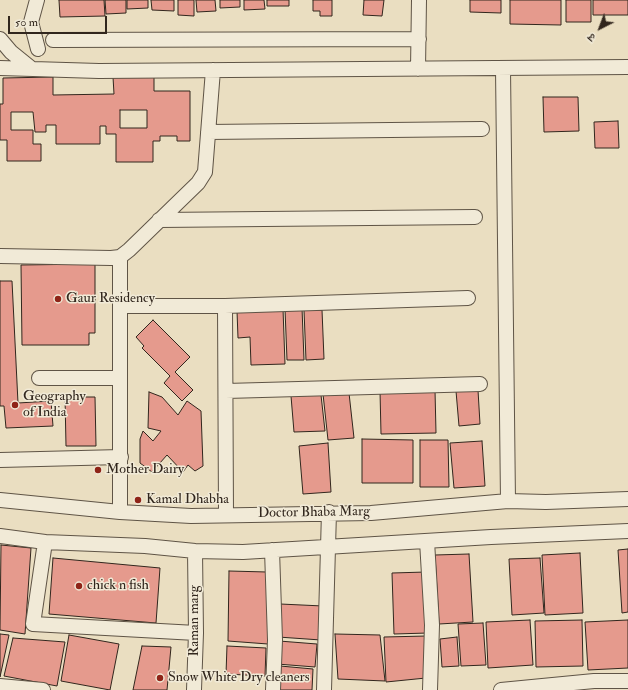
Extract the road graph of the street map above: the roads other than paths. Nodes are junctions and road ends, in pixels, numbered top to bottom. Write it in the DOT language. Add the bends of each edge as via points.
graph roads {
  1 [pos="37,0"];
  2 [pos="419,0"];
  3 [pos="0,39"];
  4 [pos="419,39"];
  5 [pos="53,40"];
  6 [pos="38,49"];
  7 [pos="0,68"];
  8 [pos="628,68"];
  9 [pos="32,69"];
  10 [pos="418,69"];
  11 [pos="503,69"];
  12 [pos="213,70"];
  13 [pos="482,129"];
  14 [pos="208,132"];
  15 [pos="475,217"];
  16 [pos="159,220"];
  17 [pos="0,256"];
  18 [pos="120,256"];
  19 [pos="468,298"];
  20 [pos="120,306"];
  21 [pos="225,306"];
  22 [pos="39,378"];
  23 [pos="120,378"];
  24 [pos="480,384"];
  25 [pos="226,391"];
  26 [pos="121,457"];
  27 [pos="0,460"];
  28 [pos="628,499"];
  29 [pos="0,500"];
  30 [pos="508,501"];
  31 [pos="120,512"];
  32 [pos="329,512"];
  33 [pos="226,514"];
  34 [pos="628,531"];
  35 [pos="0,536"];
  36 [pos="427,541"];
  37 [pos="45,542"];
  38 [pos="328,546"];
  39 [pos="272,550"];
  40 [pos="195,551"];
  41 [pos="196,633"];
  42 [pos="628,681"];
  43 [pos="0,686"];
  44 [pos="43,690"];
  45 [pos="194,690"];
  46 [pos="273,690"];
  47 [pos="324,690"];
  48 [pos="430,690"];
  49 [pos="501,690"];
  1 -- 6 [label="street" via="31,22"];
  2 -- 4 [label="street"];
  3 -- 9 [label="street"];
  4 -- 5 [label="street"];
  4 -- 10 [label="street"];
  7 -- 9 [label="street"];
  8 -- 11 [label="street"];
  9 -- 12 [label="street"];
  10 -- 11 [label="street"];
  10 -- 12 [label="street"];
  11 -- 30 [label="street"];
  12 -- 14 [label="street"];
  13 -- 14 [label="street"];
  14 -- 16 [label="street" via="207,164 202,178"];
  15 -- 16 [label="street"];
  16 -- 18 [label="street"];
  17 -- 18 [label="street"];
  18 -- 20 [label="street"];
  19 -- 21 [label="street"];
  20 -- 21 [label="street"];
  20 -- 23 [label="street"];
  21 -- 25 [label="street"];
  22 -- 23 [label="street"];
  23 -- 26 [label="street"];
  24 -- 25 [label="street"];
  25 -- 33 [label="street"];
  26 -- 27 [label="street"];
  26 -- 31 [label="street"];
  28 -- 30 [label="street, Doctor Bhaba Marg"];
  29 -- 31 [label="street, Doctor Bhaba Marg"];
  30 -- 32 [label="street, Doctor Bhaba Marg" via="371,512"];
  31 -- 33 [label="street, Doctor Bhaba Marg" via="191,516"];
  32 -- 33 [label="street, Doctor Bhaba Marg"];
  32 -- 38 [label="street"];
  34 -- 36 [label="street"];
  35 -- 37 [label="street"];
  36 -- 38 [label="street"];
  36 -- 48 [label="street" via="432,625"];
  37 -- 40 [label="street"];
  37 -- 41 [label="street" via="33,624"];
  38 -- 39 [label="street"];
  38 -- 47 [label="street"];
  39 -- 40 [label="street"];
  39 -- 46 [label="street" via="275,640"];
  40 -- 41 [label="street, Raman marg"];
  41 -- 45 [label="street, Raman marg"];
  42 -- 49 [label="street" via="594,681"];
  43 -- 44 [label="street"];
}
